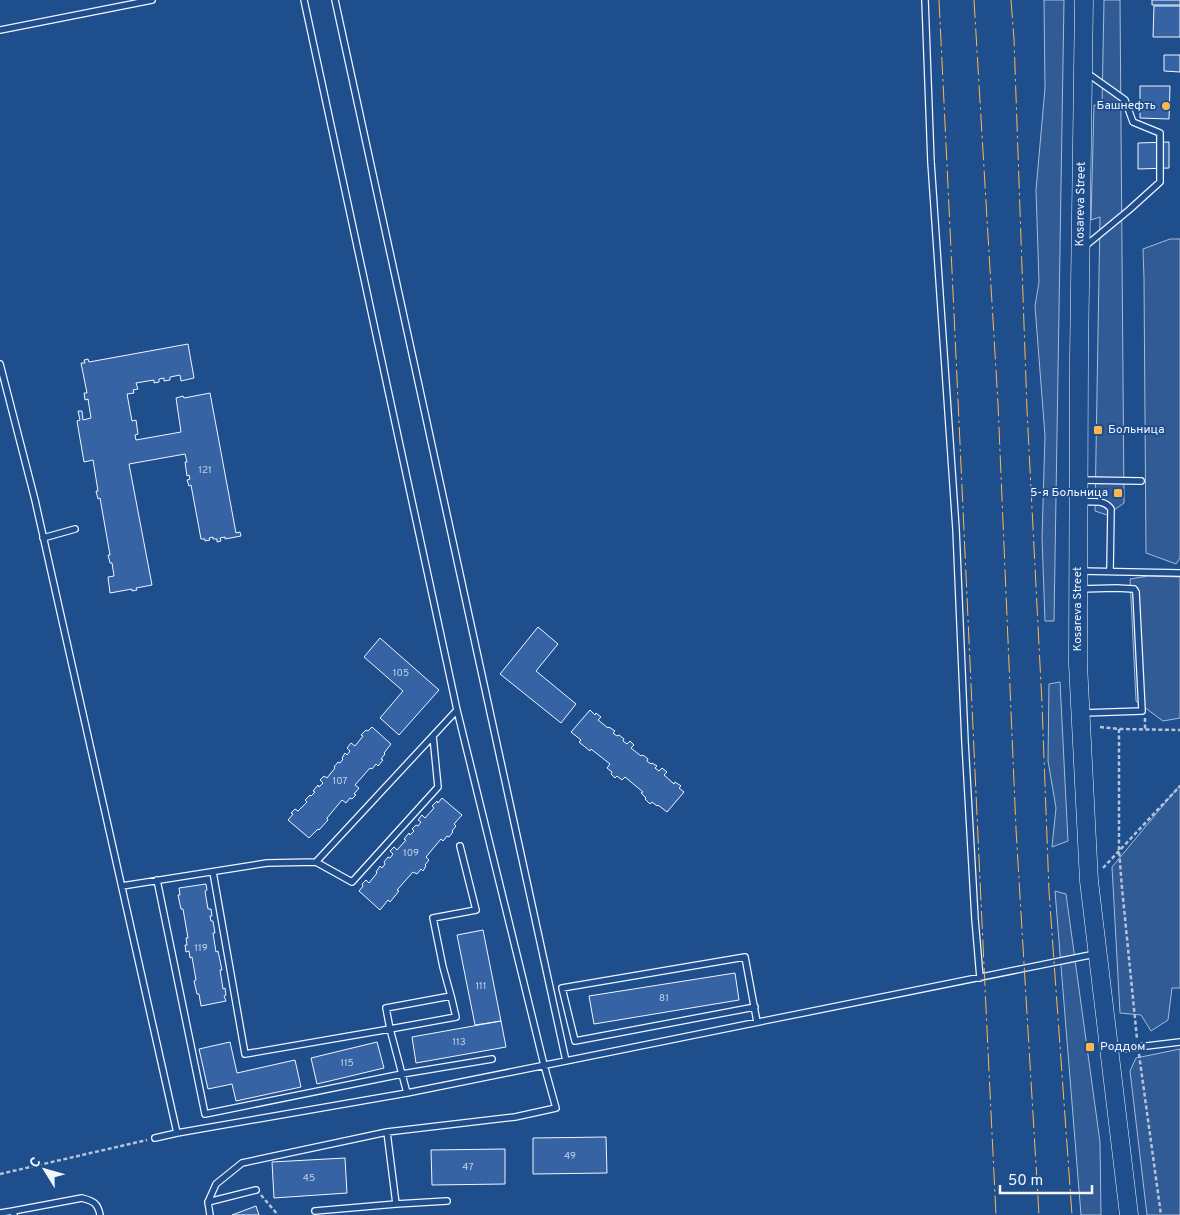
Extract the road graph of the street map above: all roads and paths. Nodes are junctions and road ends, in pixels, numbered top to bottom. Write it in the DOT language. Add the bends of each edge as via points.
graph roads {
  1 [pos="152,0"];
  2 [pos="304,0"];
  3 [pos="335,0"];
  4 [pos="925,0"];
  5 [pos="1084,0"];
  6 [pos="0,30"];
  7 [pos="1083,71"];
  8 [pos="1080,250"];
  9 [pos="0,364"];
  10 [pos="1079,480"];
  11 [pos="1141,481"];
  12 [pos="1079,502"];
  13 [pos="75,529"];
  14 [pos="44,538"];
  15 [pos="1078,571"];
  16 [pos="1110,571"];
  17 [pos="1180,573"];
  18 [pos="1078,589"];
  19 [pos="457,710"];
  20 [pos="1080,714"];
  21 [pos="1100,727"];
  22 [pos="1119,729"];
  23 [pos="1180,730"];
  24 [pos="433,736"];
  25 [pos="1180,786"];
  26 [pos="460,846"];
  27 [pos="1119,850"];
  28 [pos="316,862"];
  29 [pos="214,872"];
  30 [pos="157,880"];
  31 [pos="1090,882"];
  32 [pos="122,886"];
  33 [pos="1097,954"];
  34 [pos="980,978"];
  35 [pos="451,996"];
  36 [pos="755,1007"];
  37 [pos="757,1022"];
  38 [pos="390,1029"];
  39 [pos="1180,1042"];
  40 [pos="1138,1047"];
  41 [pos="1110,1051"];
  42 [pos="492,1059"];
  43 [pos="566,1061"];
  44 [pos="544,1065"];
  45 [pos="402,1074"];
  46 [pos="407,1093"];
  47 [pos="387,1132"];
  48 [pos="177,1133"];
  49 [pos="155,1138"];
  50 [pos="0,1174"];
  51 [pos="256,1190"];
  52 [pos="447,1201"];
  53 [pos="208,1202"];
  54 [pos="396,1204"];
  55 [pos="316,1211"];
  56 [pos="0,1213"];
  57 [pos="14,1213"];
  58 [pos="100,1215"];
  59 [pos="210,1215"];
  60 [pos="278,1215"];
  61 [pos="1130,1215"];
  62 [pos="1161,1215"];
  1 -- 6 [label="lane"];
  2 -- 19 [label="lane"];
  3 -- 43 [label="lane"];
  4 -- 34 [label="lane" via="931,162 956,529"];
  5 -- 7 [label="main road, Kosareva Street"];
  7 -- 8 [label="main road, Kosareva Street"];
  7 -- 8 [label="lane" via="1125,100 1133,122 1160,133 1160,182"];
  8 -- 10 [label="main road, Kosareva Street"];
  9 -- 14 [label="lane"];
  10 -- 11 [label="lane"];
  10 -- 12 [label="main road, Kosareva Street"];
  12 -- 15 [label="main road, Kosareva Street"];
  12 -- 16 [label="lane" via="1102,502 1111,509"];
  13 -- 14 [label="lane"];
  14 -- 32 [label="lane"];
  15 -- 16 [label="lane"];
  15 -- 18 [label="main road, Kosareva Street"];
  16 -- 17 [label="lane"];
  18 -- 20 [label="main road, Kosareva Street"];
  18 -- 20 [label="lane" via="1116,588 1134,589 1136,592 1142,711"];
  19 -- 24 [label="lane"];
  19 -- 44 [label="lane"];
  20 -- 31 [label="main road, Kosareva Street"];
  21 -- 22 [label="path"];
  22 -- 23 [label="path"];
  22 -- 27 [label="path"];
  24 -- 28 [label="lane"];
  24 -- 28 [label="lane" via="438,787 352,882"];
  25 -- 27 [label="path"];
  26 -- 35 [label="lane" via="476,910 433,918"];
  27 -- 31 [label="path"];
  27 -- 40 [label="path"];
  28 -- 29 [label="lane" via="267,863"];
  29 -- 30 [label="lane"];
  29 -- 38 [label="lane" via="245,1054"];
  30 -- 32 [label="lane"];
  30 -- 45 [label="lane" via="205,1114"];
  31 -- 33 [label="main road, Kosareva Street"];
  32 -- 48 [label="lane"];
  33 -- 34 [label="lane"];
  33 -- 41 [label="main road, Kosareva Street"];
  34 -- 37 [label="lane"];
  35 -- 38 [label="lane" via="386,1008"];
  35 -- 38 [label="lane" via="456,1017"];
  36 -- 36 [label="lane" via="745,957 562,988 575,1041"];
  36 -- 37 [label="lane"];
  37 -- 43 [label="lane"];
  38 -- 45 [label="lane"];
  39 -- 40 [label="lane"];
  40 -- 41 [label="lane"];
  40 -- 62 [label="path"];
  41 -- 61 [label="main road, Kosareva Street"];
  42 -- 45 [label="lane"];
  43 -- 44 [label="lane"];
  44 -- 46 [label="lane"];
  44 -- 47 [label="lane" via="556,1108 515,1117"];
  45 -- 46 [label="lane"];
  46 -- 48 [label="lane"];
  47 -- 53 [label="lane" via="242,1163 216,1184"];
  47 -- 54 [label="lane"];
  48 -- 49 [label="lane"];
  49 -- 50 [label="path"];
  51 -- 53 [label="lane"];
  51 -- 60 [label="path"];
  52 -- 54 [label="lane"];
  53 -- 59 [label="lane"];
  54 -- 55 [label="lane"];
  56 -- 57 [label="lane"];
  57 -- 58 [label="lane" via="82,1198 98,1207"];
}
